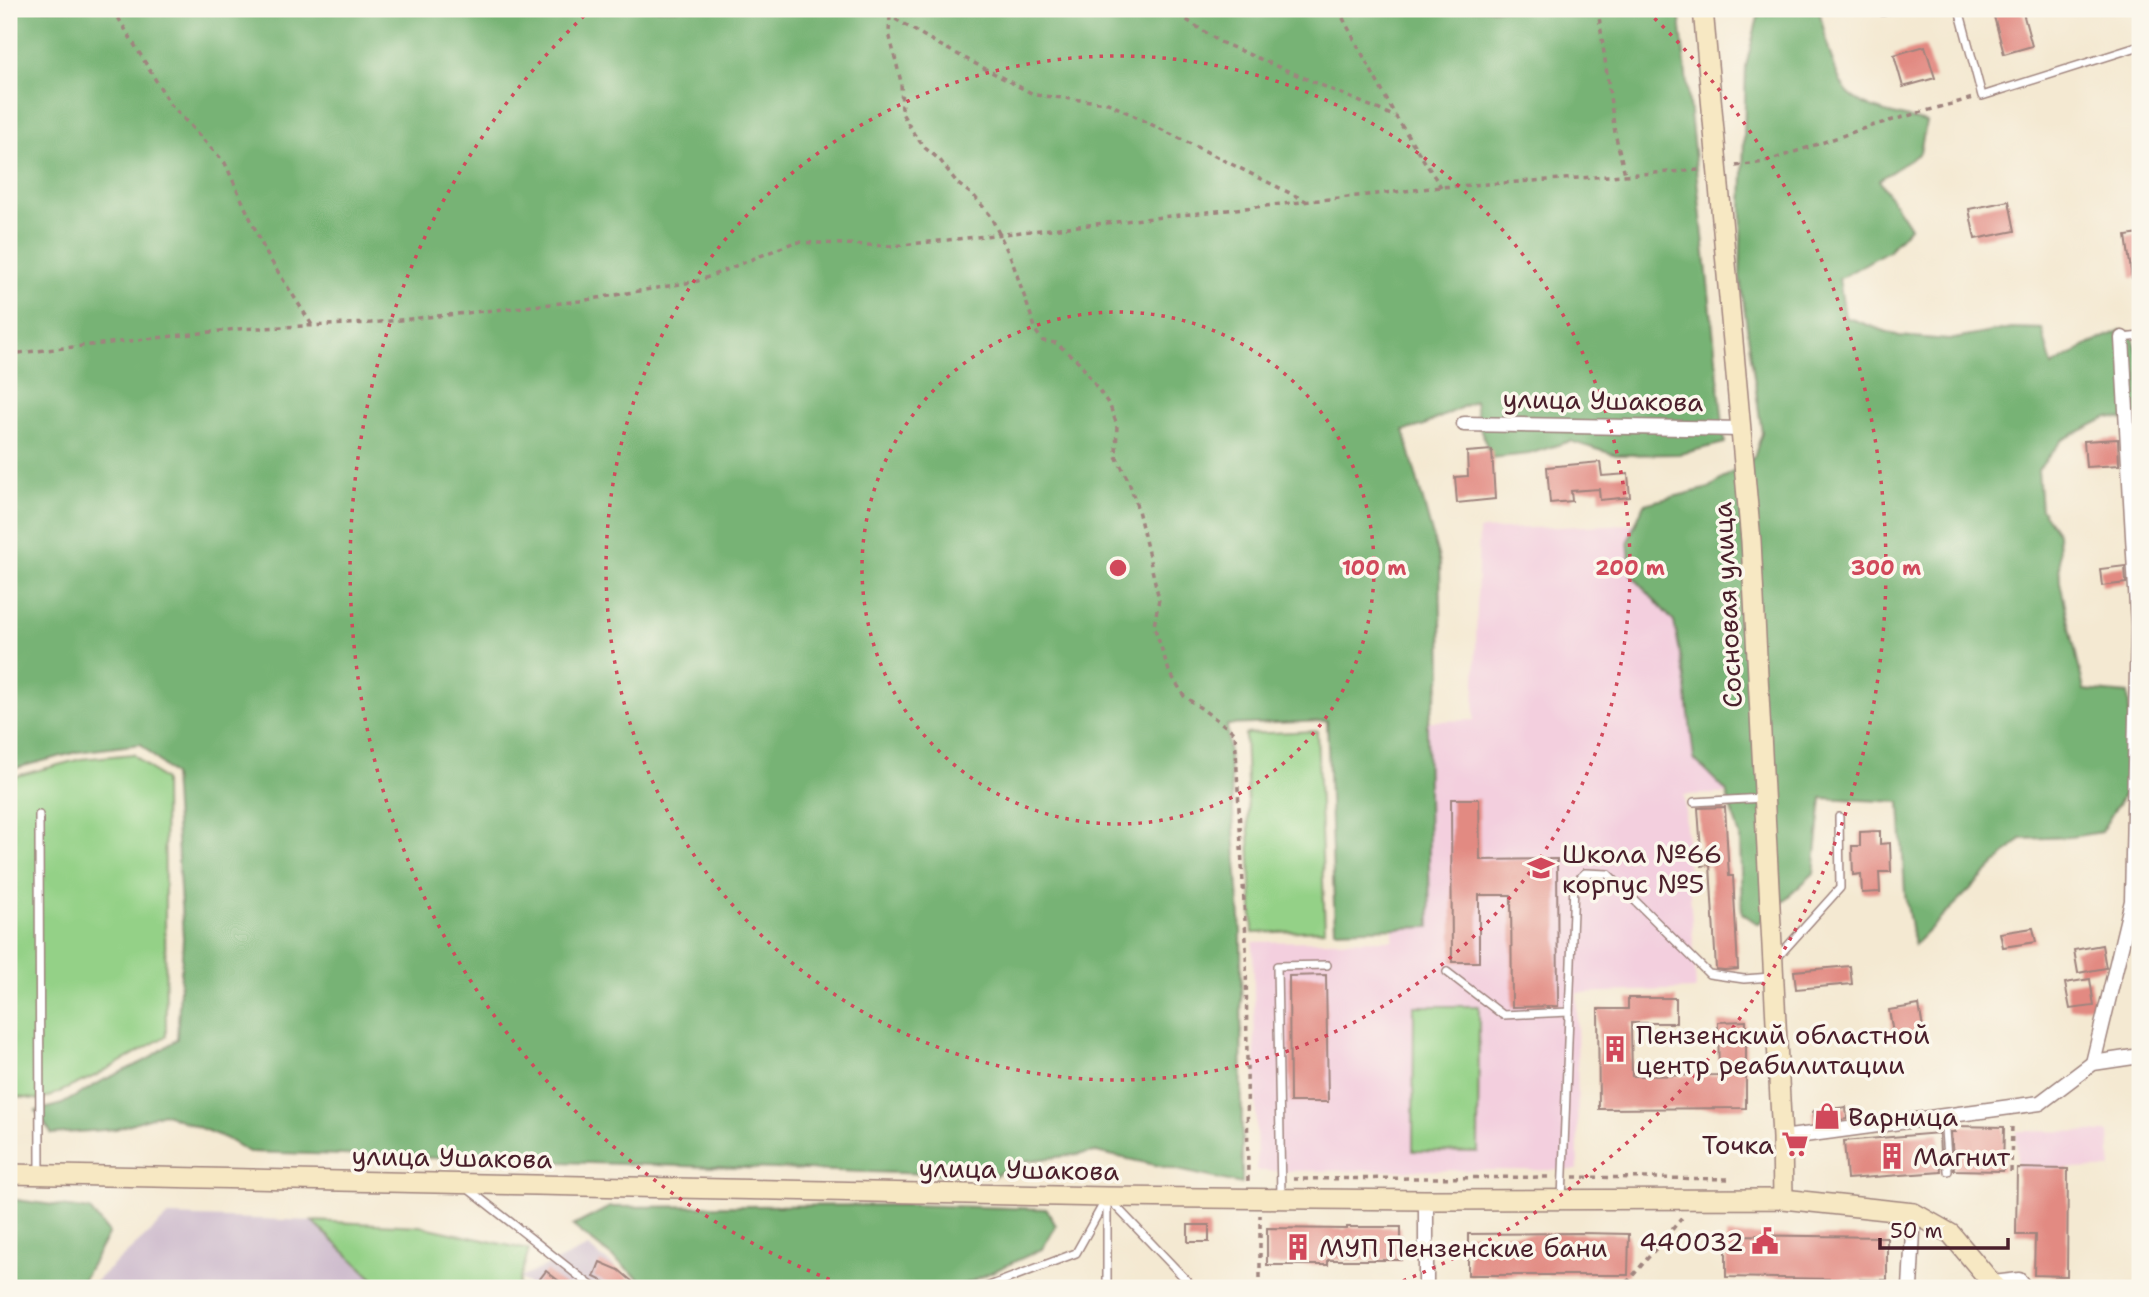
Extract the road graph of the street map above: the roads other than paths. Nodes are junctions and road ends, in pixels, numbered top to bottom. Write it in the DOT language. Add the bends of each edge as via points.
graph roads {
  1 [pos="1703,9"];
  2 [pos="1893,9"];
  3 [pos="1959,9"];
  4 [pos="1883,12"];
  5 [pos="2140,46"];
  6 [pos="2140,336"];
  7 [pos="2122,338"];
  8 [pos="1464,425"];
  9 [pos="1742,429"];
  10 [pos="2139,626"];
  11 [pos="1764,798"];
  12 [pos="1694,802"];
  13 [pos="39,815"];
  14 [pos="1839,817"];
  15 [pos="1326,965"];
  16 [pos="1773,969"];
  17 [pos="1447,972"];
  18 [pos="1569,1012"];
  19 [pos="2140,1056"];
  20 [pos="2093,1063"];
  21 [pos="1944,1116"];
  22 [pos="1782,1138"];
  23 [pos="1948,1171"];
  24 [pos="9,1174"];
  25 [pos="40,1174"];
  26 [pos="461,1184"];
  27 [pos="1107,1197"];
  28 [pos="1281,1199"];
  29 [pos="1783,1199"];
  30 [pos="1426,1200"];
  31 [pos="1562,1200"];
  32 [pos="1914,1213"];
  33 [pos="1995,1286"];
  34 [pos="594,1288"];
  35 [pos="984,1288"];
  36 [pos="1107,1288"];
  37 [pos="1194,1288"];
  38 [pos="1426,1288"];
  39 [pos="1910,1288"];
  40 [pos="2025,1288"];
  1 -- 9 [label="main road, Сосновая улица"];
  2 -- 4 [label="lane"];
  3 -- 5 [label="lane" via="1982,96"];
  6 -- 7 [label="lane"];
  7 -- 10 [label="street"];
  8 -- 9 [label="street, улица Ушакова"];
  9 -- 11 [label="main road, Сосновая улица"];
  10 -- 20 [label="street" via="2132,901"];
  11 -- 12 [label="lane"];
  11 -- 16 [label="main road, Сосновая улица"];
  13 -- 25 [label="lane"];
  14 -- 16 [label="lane" via="1840,888"];
  15 -- 28 [label="lane" via="1277,966"];
  16 -- 18 [label="lane" via="1744,979 1709,974 1608,874 1585,873 1574,884"];
  16 -- 22 [label="main road, Сосновая улица"];
  17 -- 18 [label="lane" via="1503,1015"];
  18 -- 31 [label="lane"];
  19 -- 20 [label="street"];
  20 -- 21 [label="street" via="2040,1103"];
  21 -- 22 [label="street"];
  21 -- 23 [label="lane"];
  22 -- 29 [label="main road, Сосновая улица"];
  24 -- 25 [label="main road, улица Ушакова"];
  25 -- 26 [label="main road, улица Ушакова"];
  26 -- 27 [label="main road, улица Ушакова"];
  26 -- 34 [label="lane"];
  27 -- 28 [label="main road, улица Ушакова"];
  27 -- 35 [label="lane" via="1076,1253"];
  27 -- 36 [label="lane"];
  27 -- 37 [label="lane"];
  28 -- 30 [label="main road, улица Ушакова"];
  29 -- 31 [label="main road, улица Ушакова"];
  29 -- 32 [label="main road, улица Ушакова"];
  30 -- 31 [label="main road, улица Ушакова"];
  30 -- 38 [label="street"];
  32 -- 33 [label="main road, улица Ушакова" via="1951,1234"];
  32 -- 39 [label="street"];
  33 -- 40 [label="street" via="2019,1280"];
}
